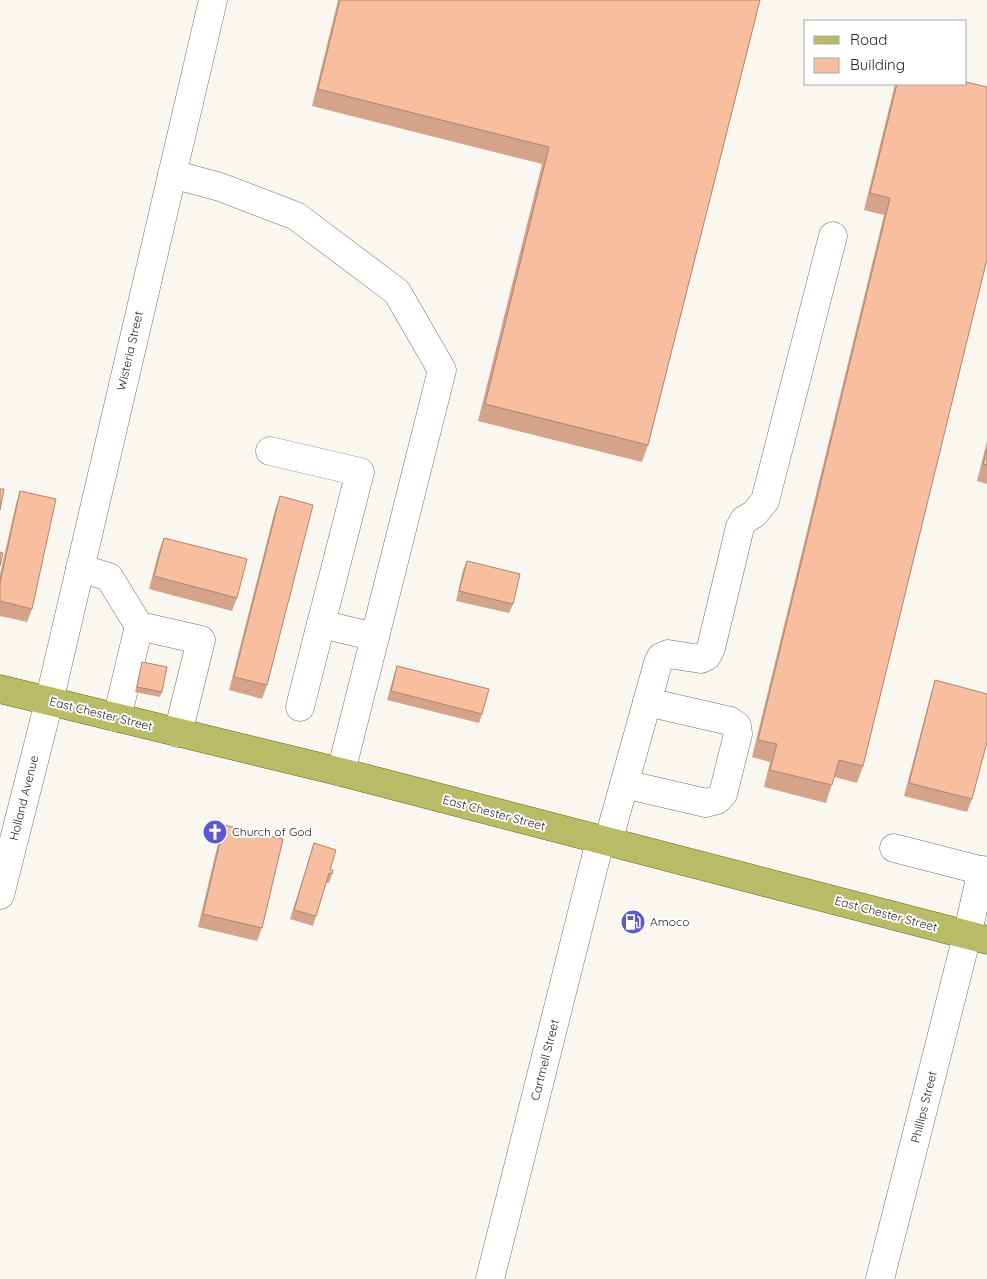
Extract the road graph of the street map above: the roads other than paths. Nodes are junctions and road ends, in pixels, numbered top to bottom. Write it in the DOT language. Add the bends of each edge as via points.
graph roads {
  1 [pos="213,0"];
  2 [pos="172,174"];
  3 [pos="833,236"];
  4 [pos="270,451"];
  5 [pos="80,568"];
  6 [pos="320,624"];
  7 [pos="139,626"];
  8 [pos="375,637"];
  9 [pos="0,689"];
  10 [pos="49,702"];
  11 [pos="647,702"];
  12 [pos="300,707"];
  13 [pos="116,718"];
  14 [pos="178,733"];
  15 [pos="341,772"];
  16 [pos="624,784"];
  17 [pos="604,842"];
  18 [pos="894,848"];
  19 [pos="984,871"];
  20 [pos="0,895"];
  21 [pos="979,926"];
  22 [pos="490,1279"];
  23 [pos="880,1279"];
  1 -- 2 [label="street, Wisteria Street"];
  2 -- 5 [label="street, Wisteria Street"];
  2 -- 8 [label="street" via="220,187 296,216 398,292 442,370"];
  3 -- 11 [label="street, Cartmell Street" via="765,501 740,527 711,648 701,659 668,654 661,656"];
  4 -- 6 [label="street" via="360,472"];
  5 -- 7 [label="street" via="109,577"];
  5 -- 10 [label="street, Wisteria Street"];
  6 -- 8 [label="street"];
  6 -- 12 [label="street"];
  7 -- 13 [label="street"];
  7 -- 14 [label="street" via="201,640"];
  8 -- 15 [label="street"];
  9 -- 10 [label="main road, East Chester Street"];
  10 -- 13 [label="main road, East Chester Street"];
  10 -- 20 [label="street, Holland Avenue"];
  11 -- 16 [label="street, Cartmell Street"];
  11 -- 16 [label="street" via="730,721 737,726 738,734 723,794 718,800 706,803"];
  13 -- 14 [label="main road, East Chester Street"];
  14 -- 15 [label="main road, East Chester Street"];
  15 -- 17 [label="main road, East Chester Street"];
  16 -- 17 [label="street, Cartmell Street"];
  17 -- 21 [label="main road, East Chester Street"];
  17 -- 22 [label="street, Cartmell Street"];
  18 -- 19 [label="street"];
  19 -- 21 [label="street, Phillips Street"];
  21 -- 23 [label="street, Phillips Street"];
}
